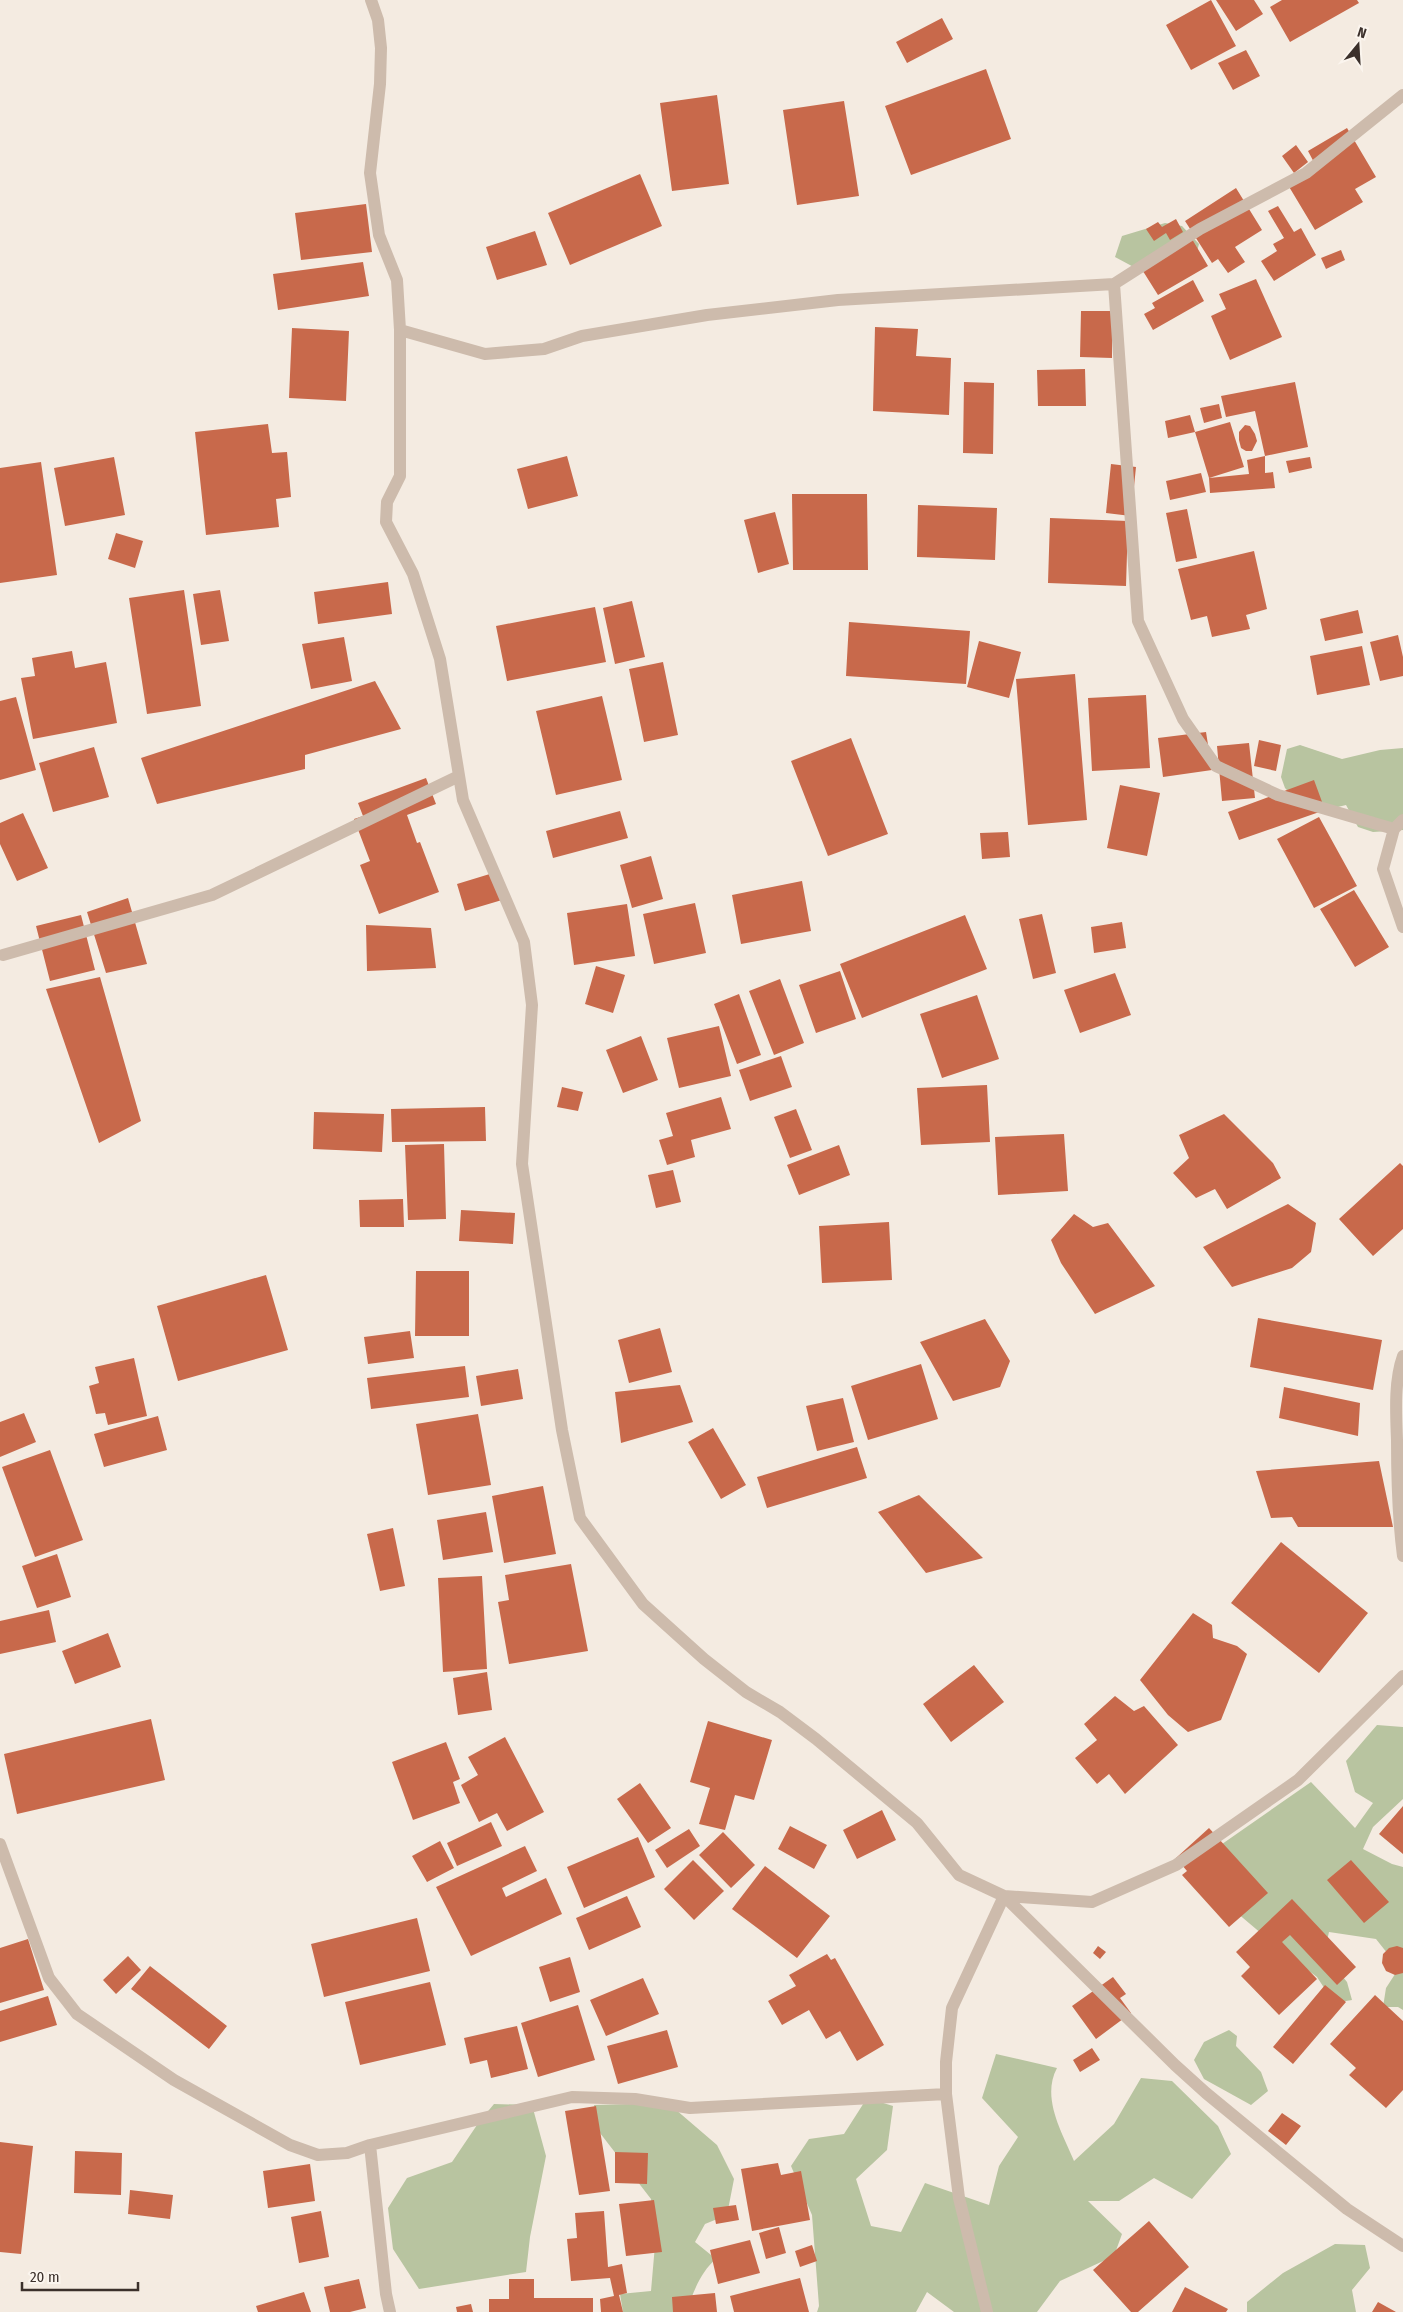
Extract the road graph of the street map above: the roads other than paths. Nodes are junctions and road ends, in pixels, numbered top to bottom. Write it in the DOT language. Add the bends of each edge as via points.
graph roads {
  1 [pos="371,0"];
  2 [pos="1403,95"];
  3 [pos="1114,284"];
  4 [pos="400,330"];
  5 [pos="459,776"];
  6 [pos="1398,824"];
  7 [pos="1403,927"];
  8 [pos="3,955"];
  9 [pos="1403,1356"];
  10 [pos="1403,1556"];
  11 [pos="1403,1676"];
  12 [pos="0,1844"];
  13 [pos="1004,1896"];
  14 [pos="946,2094"];
  15 [pos="370,2145"];
  16 [pos="1403,2246"];
  17 [pos="390,2312"];
  18 [pos="987,2312"];
  1 -- 4 [label="street" via="378,20 381,48 370,173 379,235 397,280"];
  2 -- 3 [label="street" via="1306,173 1200,229"];
  3 -- 4 [label="street" via="838,300 707,315 582,336 544,348 485,354"];
  3 -- 6 [label="street" via="1138,621 1183,719 1216,766 1278,795"];
  4 -- 5 [label="street" via="400,476 387,502 386,522 413,574 440,659"];
  5 -- 8 [label="street" via="212,895"];
  5 -- 13 [label="street" via="463,800 524,942 532,1005 522,1164 562,1430 580,1518 643,1604 690,1647 746,1692 816,1739 917,1823 959,1875"];
  6 -- 7 [label="street" via="1383,869"];
  9 -- 10 [label="street" via="1399,1368 1396,1417"];
  11 -- 13 [label="street" via="1298,1780 1176,1865 1092,1902"];
  12 -- 15 [label="street" via="49,1978 78,2014 174,2080 290,2145 318,2155 347,2153"];
  13 -- 14 [label="street" via="952,2008"];
  13 -- 16 [label="street" via="1206,2093 1347,2209"];
  14 -- 15 [label="street" via="690,2108 635,2099 572,2098"];
  14 -- 18 [label="street" via="959,2198"];
  15 -- 17 [label="street"];
}
